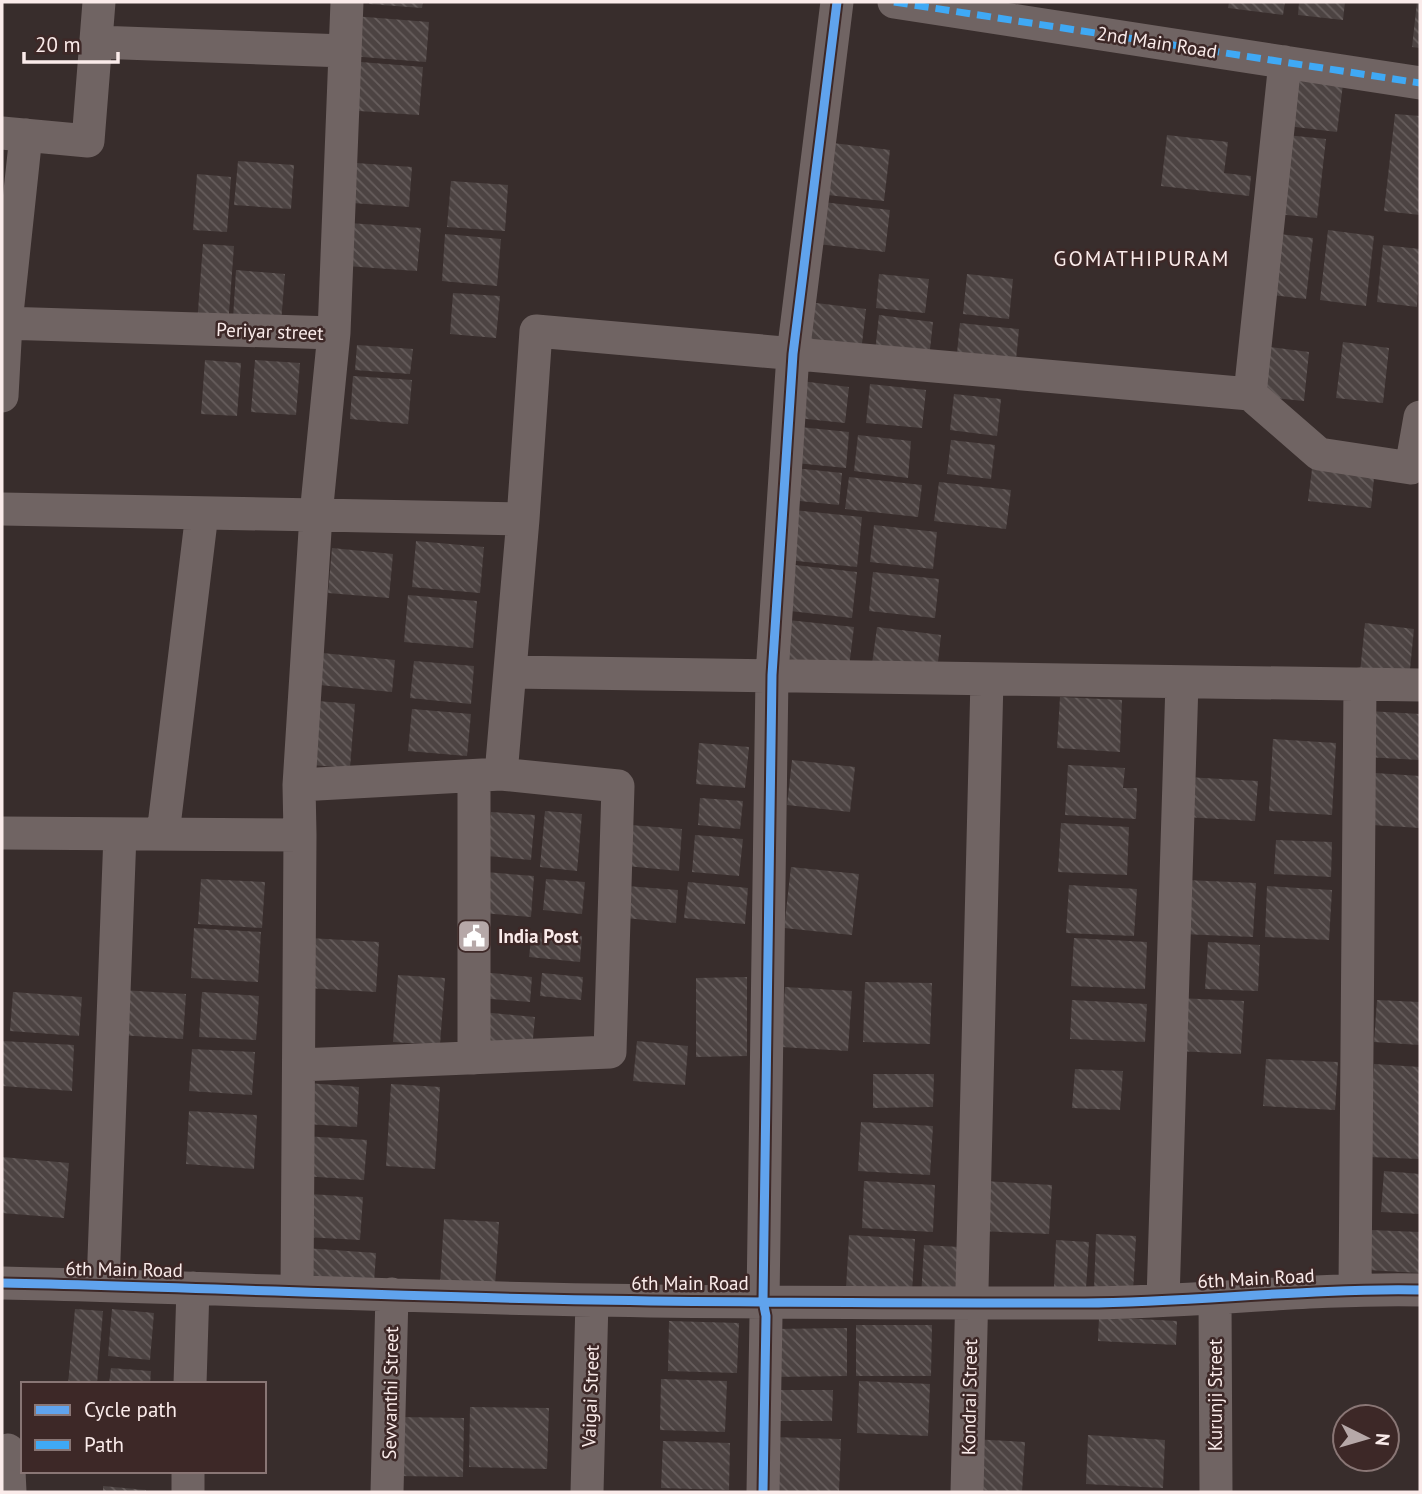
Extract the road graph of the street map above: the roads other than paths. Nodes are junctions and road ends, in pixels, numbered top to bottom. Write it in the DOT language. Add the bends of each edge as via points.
graph roads {
  1 [pos="99,2"];
  2 [pos="347,2"];
  3 [pos="837,2"];
  4 [pos="894,2"];
  5 [pos="96,41"];
  6 [pos="345,51"];
  7 [pos="1285,62"];
  8 [pos="1420,83"];
  9 [pos="14,134"];
  10 [pos="4,323"];
  11 [pos="334,333"];
  12 [pos="793,354"];
  13 [pos="1250,394"];
  14 [pos="2,396"];
  15 [pos="1420,417"];
  16 [pos="2,509"];
  17 [pos="202,513"];
  18 [pos="316,515"];
  19 [pos="523,519"];
  20 [pos="510,672"];
  21 [pos="772,675"];
  22 [pos="987,678"];
  23 [pos="1182,682"];
  24 [pos="1360,684"];
  25 [pos="1420,685"];
  26 [pos="488,775"];
  27 [pos="299,785"];
  28 [pos="2,833"];
  29 [pos="120,834"];
  30 [pos="163,834"];
  31 [pos="300,835"];
  32 [pos="474,1058"];
  33 [pos="299,1065"];
  34 [pos="2,1283"];
  35 [pos="103,1285"];
  36 [pos="192,1288"];
  37 [pos="1355,1289"];
  38 [pos="1420,1290"];
  39 [pos="297,1291"];
  40 [pos="392,1294"];
  41 [pos="1214,1298"];
  42 [pos="592,1300"];
  43 [pos="1163,1300"];
  44 [pos="763,1301"];
  45 [pos="971,1302"];
  46 [pos="190,1382"];
  47 [pos="8,1450"];
  48 [pos="188,1473"];
  49 [pos="10,1492"];
  50 [pos="188,1492"];
  51 [pos="387,1492"];
  52 [pos="587,1492"];
  53 [pos="763,1492"];
  54 [pos="967,1492"];
  55 [pos="1216,1492"];
  1 -- 5 [label="street"];
  2 -- 6 [label="street, Periyar street"];
  3 -- 12 [label="street"];
  4 -- 7 [label="street, 2nd Main Road"];
  5 -- 6 [label="street"];
  5 -- 9 [label="street" via="88,141"];
  6 -- 11 [label="street, Periyar street"];
  7 -- 8 [label="street, 2nd Main Road"];
  7 -- 13 [label="street"];
  9 -- 10 [label="street"];
  10 -- 11 [label="street, Periyar street"];
  10 -- 14 [label="street"];
  11 -- 18 [label="street"];
  12 -- 13 [label="street"];
  12 -- 19 [label="street" via="537,331"];
  12 -- 21 [label="street"];
  13 -- 15 [label="street" via="1319,454 1411,468"];
  16 -- 17 [label="street"];
  17 -- 18 [label="street"];
  17 -- 30 [label="street"];
  18 -- 19 [label="street"];
  18 -- 27 [label="street"];
  19 -- 20 [label="street"];
  20 -- 21 [label="street"];
  20 -- 26 [label="street"];
  21 -- 22 [label="street"];
  21 -- 44 [label="street"];
  22 -- 23 [label="street"];
  22 -- 45 [label="street, Kondrai Street"];
  23 -- 24 [label="street"];
  23 -- 43 [label="street"];
  24 -- 25 [label="street"];
  24 -- 37 [label="street"];
  26 -- 27 [label="street"];
  26 -- 32 [label="street"];
  26 -- 32 [label="street" via="618,786 610,1052"];
  27 -- 31 [label="street"];
  28 -- 29 [label="street"];
  29 -- 30 [label="street"];
  29 -- 35 [label="street"];
  30 -- 31 [label="street"];
  31 -- 33 [label="street"];
  32 -- 33 [label="street"];
  33 -- 39 [label="street"];
  34 -- 35 [label="street, 6th Main Road"];
  35 -- 36 [label="street, 6th Main Road"];
  36 -- 39 [label="street, 6th Main Road"];
  36 -- 46 [label="street"];
  37 -- 38 [label="street, 6th Main Road"];
  37 -- 41 [label="street, 6th Main Road"];
  39 -- 40 [label="street, 6th Main Road"];
  40 -- 42 [label="street, 6th Main Road"];
  40 -- 51 [label="street, Sevvanthi Street"];
  41 -- 43 [label="street, 6th Main Road"];
  41 -- 55 [label="street, Kurunji Street"];
  42 -- 44 [label="street, 6th Main Road"];
  42 -- 52 [label="street, Vaigai Street"];
  43 -- 45 [label="street, 6th Main Road"];
  44 -- 45 [label="street, 6th Main Road"];
  44 -- 53 [label="street"];
  45 -- 54 [label="street, Kondrai Street"];
  47 -- 49 [label="street"];
  48 -- 50 [label="street"];
}
